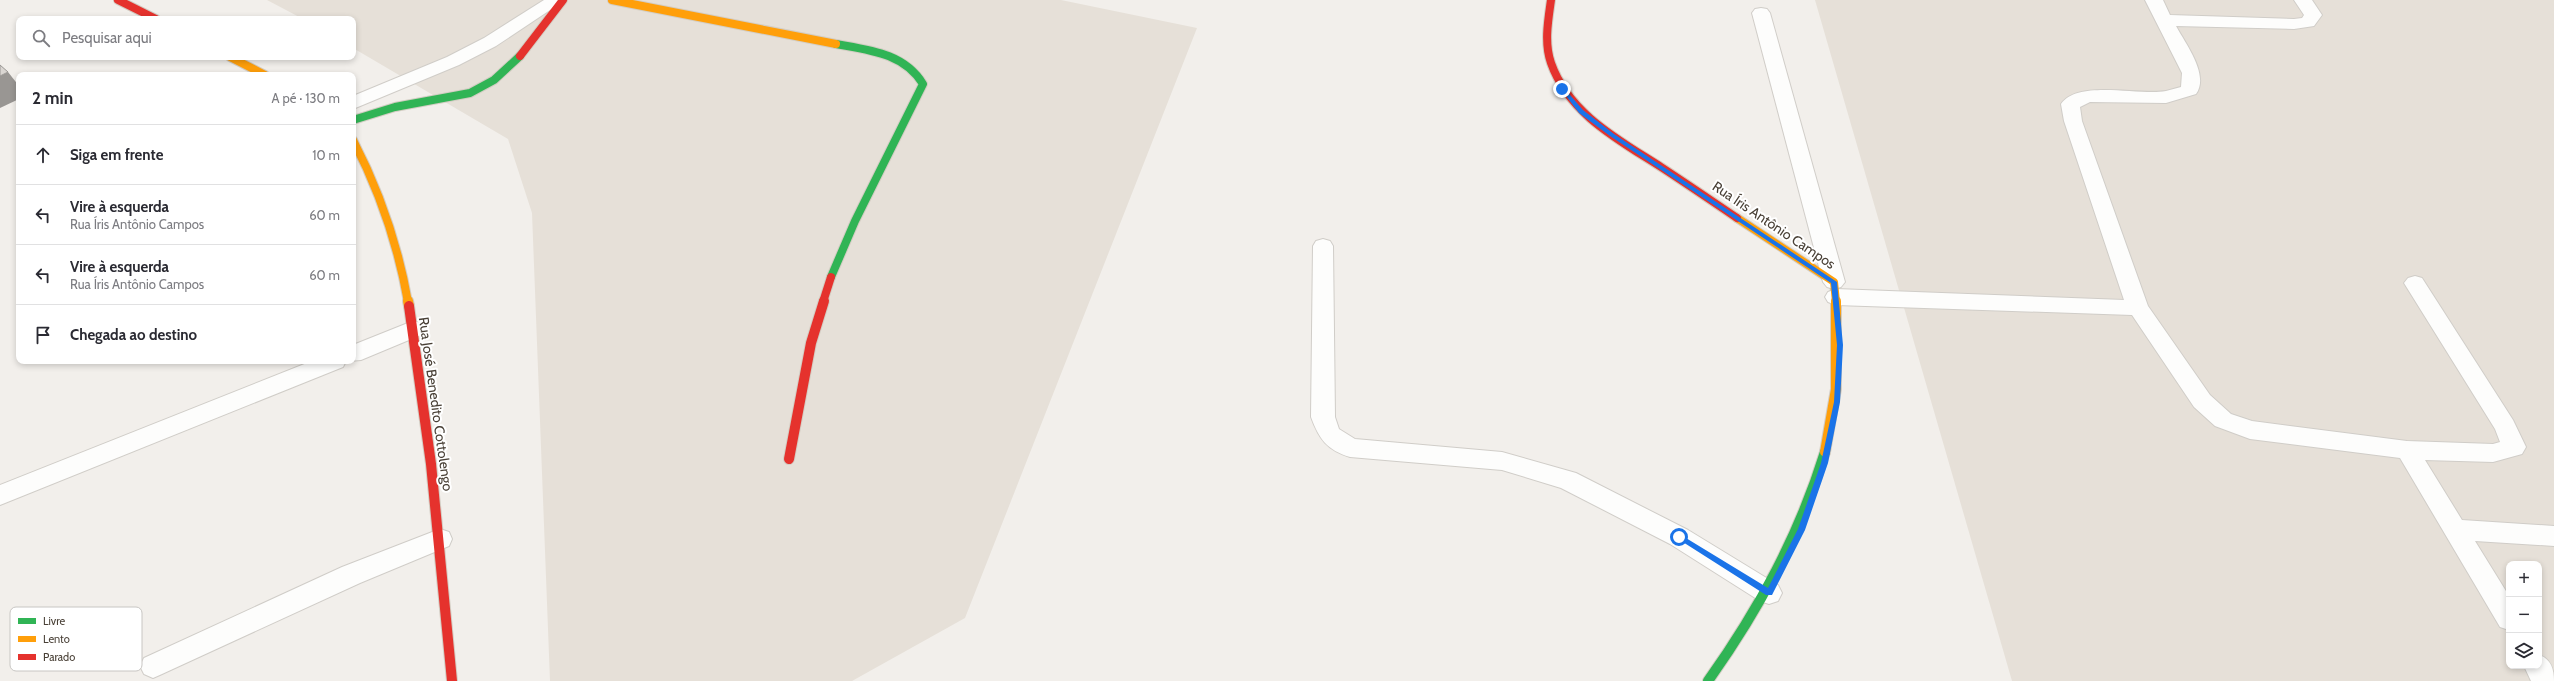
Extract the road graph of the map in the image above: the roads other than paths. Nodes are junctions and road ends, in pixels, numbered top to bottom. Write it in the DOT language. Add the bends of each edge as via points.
graph roads {
  1 [pos="118,0"];
  2 [pos="556,0"];
  3 [pos="563,0"];
  4 [pos="612,0"];
  5 [pos="1552,0"];
  6 [pos="2154,0"];
  7 [pos="2303,0"];
  8 [pos="1761,13"];
  9 [pos="150,16"];
  10 [pos="2166,20"];
  11 [pos="236,60"];
  12 [pos="259,72"];
  13 [pos="356,102"];
  14 [pos="356,119"];
  15 [pos="356,146"];
  16 [pos="1323,246"];
  17 [pos="2415,283"];
  18 [pos="1835,290"];
  19 [pos="2138,308"];
  20 [pos="413,329"];
  21 [pos="356,353"];
  22 [pos="327,364"];
  23 [pos="2407,450"];
  24 [pos="789,459"];
  25 [pos="0,494"];
  26 [pos="2456,530"];
  27 [pos="2554,536"];
  28 [pos="440,539"];
  29 [pos="1769,593"];
  30 [pos="2506,614"];
  31 [pos="153,666"];
  32 [pos="2540,669"];
  33 [pos="452,681"];
  34 [pos="1708,681"];
  35 [pos="2546,681"];
  1 -- 9 [label="street"];
  2 -- 13 [label="street" via="490,42 453,61"];
  3 -- 14 [label="street" via="529,47 488,86 460,97 409,104"];
  4 -- 24 [label="street" via="880,53 902,61 920,73 923,84 842,251 821,304 806,362"];
  5 -- 18 [label="street, Rua Íris Antônio Campos" via="1548,16 1547,44 1551,66 1562,89 1581,112"];
  6 -- 10 [label="street"];
  7 -- 10 [label="street" via="2313,14 2308,22 2294,24"];
  8 -- 18 [label="street"];
  10 -- 19 [label="street" via="2191,73 2190,90 2166,97 2087,96 2070,104 2073,121"];
  11 -- 12 [label="street"];
  15 -- 20 [label="street, Rua José Benedito Cottolengo" via="371,173 389,218"];
  16 -- 29 [label="street" via="1323,417 1329,434 1350,448 1502,461 1568,480 1679,537"];
  17 -- 23 [label="street" via="2505,426 2514,447 2493,454"];
  18 -- 19 [label="street"];
  18 -- 29 [label="street" via="1840,345 1837,402 1825,463 1802,530"];
  19 -- 23 [label="street" via="2202,401 2223,420 2250,430"];
  20 -- 21 [label="street"];
  20 -- 28 [label="street, Rua José Benedito Cottolengo"];
  22 -- 25 [label="street"];
  23 -- 26 [label="street"];
  26 -- 27 [label="street"];
  26 -- 30 [label="street"];
  28 -- 31 [label="street" via="351,575"];
  28 -- 33 [label="street, Rua José Benedito Cottolengo"];
  29 -- 34 [label="street"];
  32 -- 35 [label="street"];
}
